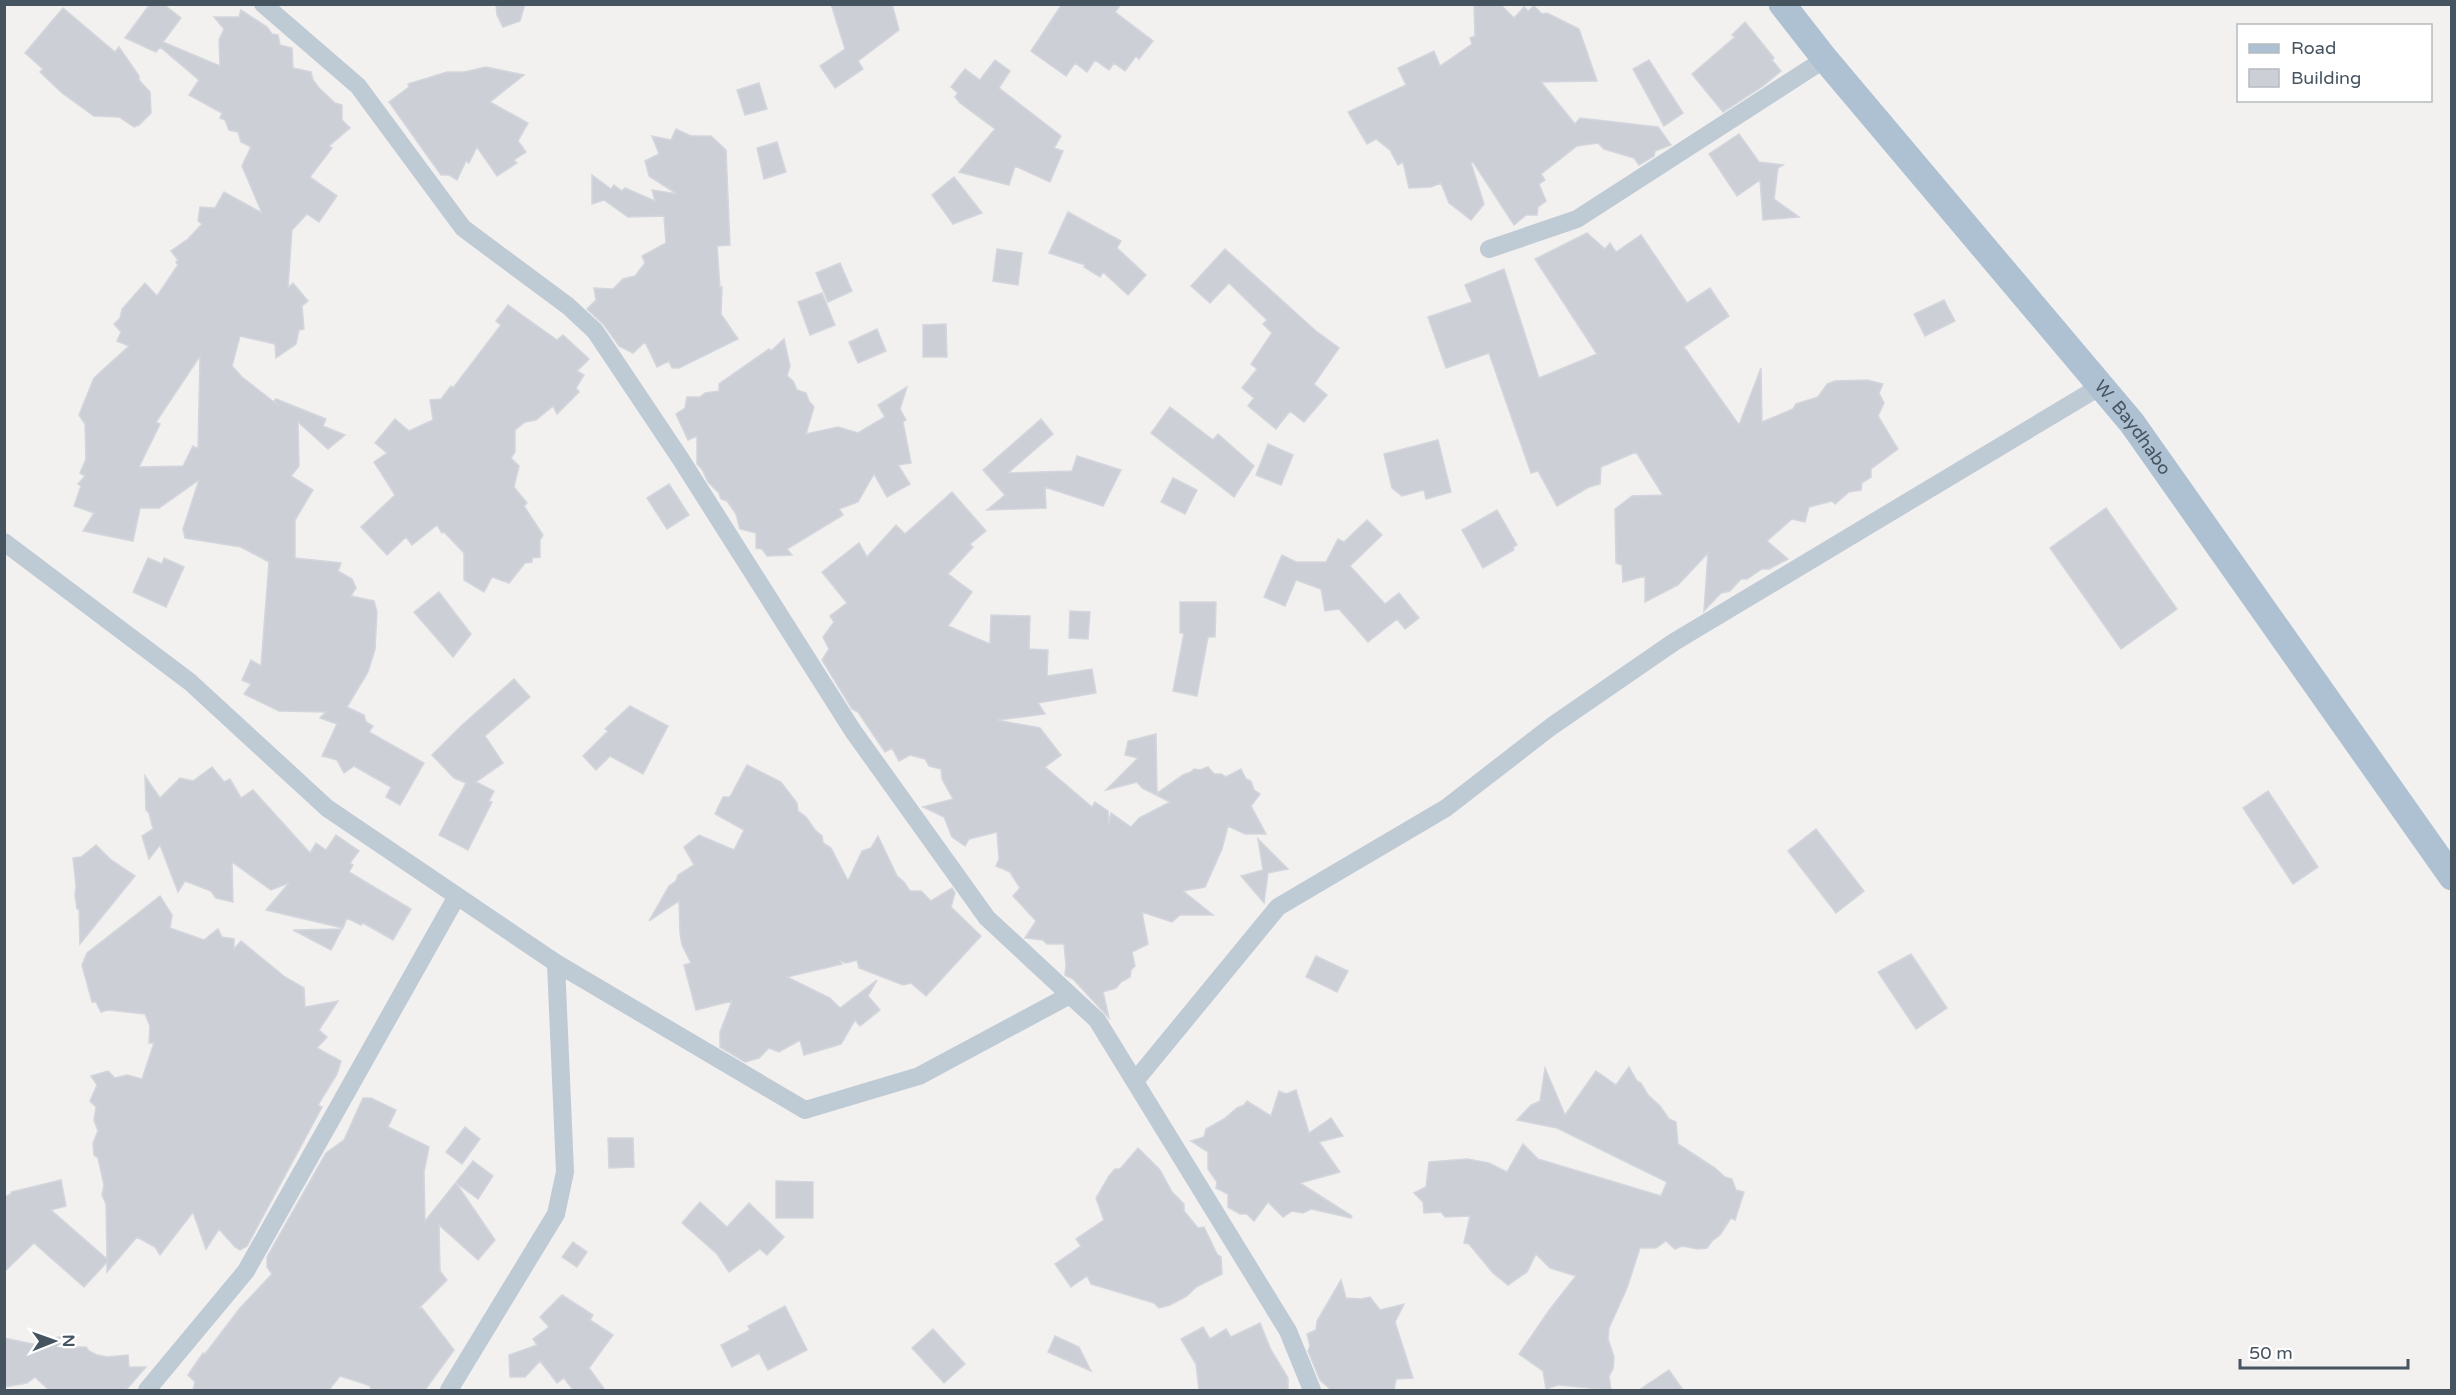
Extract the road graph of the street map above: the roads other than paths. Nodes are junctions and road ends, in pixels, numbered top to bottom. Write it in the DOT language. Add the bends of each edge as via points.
graph roads {
  1 [pos="263,4"];
  2 [pos="1782,4"];
  3 [pos="1825,59"];
  4 [pos="1489,249"];
  5 [pos="2101,386"];
  6 [pos="4,542"];
  7 [pos="2451,877"];
  8 [pos="457,896"];
  9 [pos="556,963"];
  10 [pos="1070,995"];
  11 [pos="1135,1081"];
  12 [pos="147,1390"];
  13 [pos="449,1390"];
  14 [pos="1312,1390"];
  1 -- 10 [label="street" via="358,86 463,228 568,306 595,331 853,731 987,918"];
  2 -- 3 [label="main road, W. Baydhabo"];
  3 -- 4 [label="street" via="1577,219"];
  3 -- 5 [label="main road, W. Baydhabo"];
  5 -- 7 [label="main road, W. Baydhabo" via="2132,423"];
  5 -- 11 [label="street" via="1674,642 1552,726 1446,808 1278,907"];
  6 -- 8 [label="street" via="190,682 327,808"];
  8 -- 9 [label="street"];
  8 -- 12 [label="street" via="246,1271"];
  9 -- 10 [label="street" via="805,1110 919,1076"];
  9 -- 13 [label="street" via="565,1172 556,1214"];
  10 -- 11 [label="street" via="1097,1020"];
  11 -- 14 [label="street" via="1288,1331"];
}
